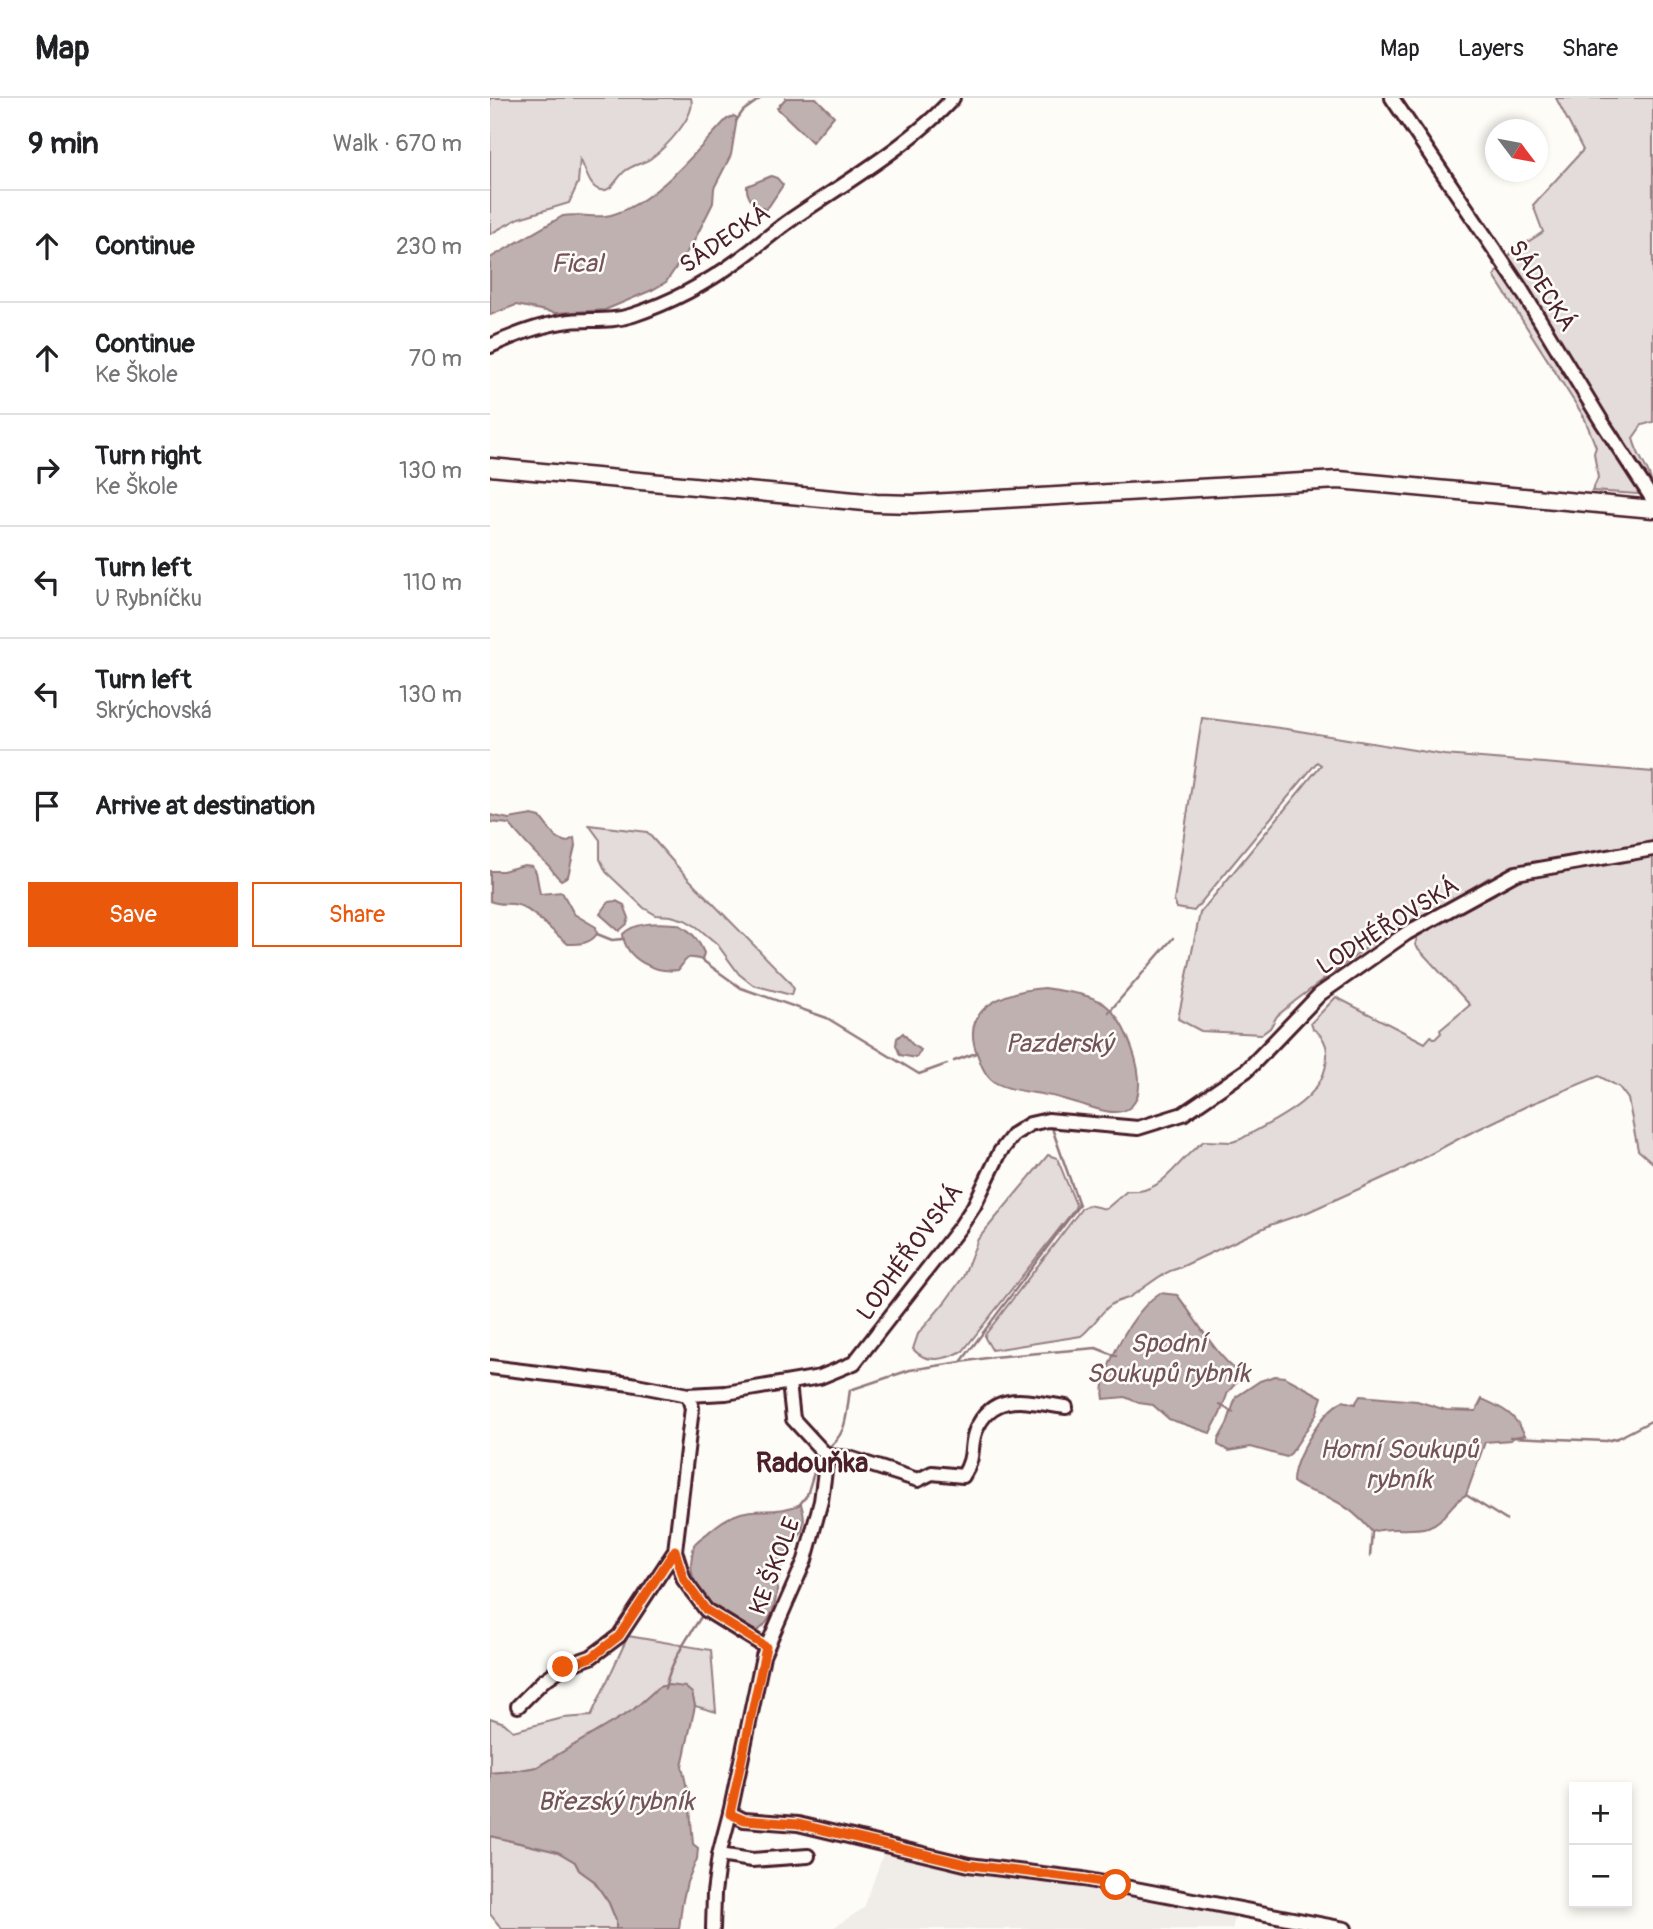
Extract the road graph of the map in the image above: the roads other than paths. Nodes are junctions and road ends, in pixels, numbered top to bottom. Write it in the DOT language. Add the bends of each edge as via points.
graph roads {
  1 [pos="953,98"];
  2 [pos="1392,98"];
  3 [pos="490,346"];
  4 [pos="490,467"];
  5 [pos="1653,499"];
  6 [pos="1653,509"];
  7 [pos="1653,849"];
  8 [pos="490,1367"];
  9 [pos="789,1383"];
  10 [pos="688,1395"];
  11 [pos="1066,1407"];
  12 [pos="827,1456"];
  13 [pos="675,1550"];
  14 [pos="766,1647"];
  15 [pos="518,1706"];
  16 [pos="730,1814"];
  17 [pos="719,1855"];
  18 [pos="808,1856"];
  19 [pos="1308,1926"];
  20 [pos="713,1929"];
  21 [pos="1345,1929"];
  1 -- 3 [label="street, SÁDECKÁ" via="939,114 870,166 735,263 682,293 633,315 544,325"];
  2 -- 5 [label="street, SÁDECKÁ" via="1519,286"];
  4 -- 6 [label="main road" via="876,503 1339,480"];
  7 -- 9 [label="street, LODHÉŘOVSKÁ" via="1516,873 1407,933 1320,994 1247,1070 1183,1114 1138,1128 1048,1120 1030,1125 1000,1152 960,1227 854,1363"];
  8 -- 10 [label="street, LODHÉŘOVSKÁ"];
  9 -- 10 [label="street, LODHÉŘOVSKÁ"];
  9 -- 12 [label="street" via="793,1419"];
  10 -- 13 [label="street" via="692,1408"];
  11 -- 12 [label="street" via="1010,1400 993,1406 975,1430 971,1464 963,1476 932,1474 918,1480 849,1458"];
  12 -- 14 [label="street, KE ŠKOLE" via="821,1501 804,1560"];
  13 -- 14 [label="street" via="684,1580 706,1610"];
  13 -- 15 [label="street" via="619,1636 592,1657 563,1667"];
  14 -- 16 [label="street, KE ŠKOLE"];
  16 -- 17 [label="street, KE ŠKOLE"];
  16 -- 19 [label="street" via="744,1820 798,1824 970,1865 1083,1879"];
  17 -- 18 [label="street" via="752,1860"];
  17 -- 20 [label="street, KE ŠKOLE"];
  19 -- 21 [label="street"];
}
